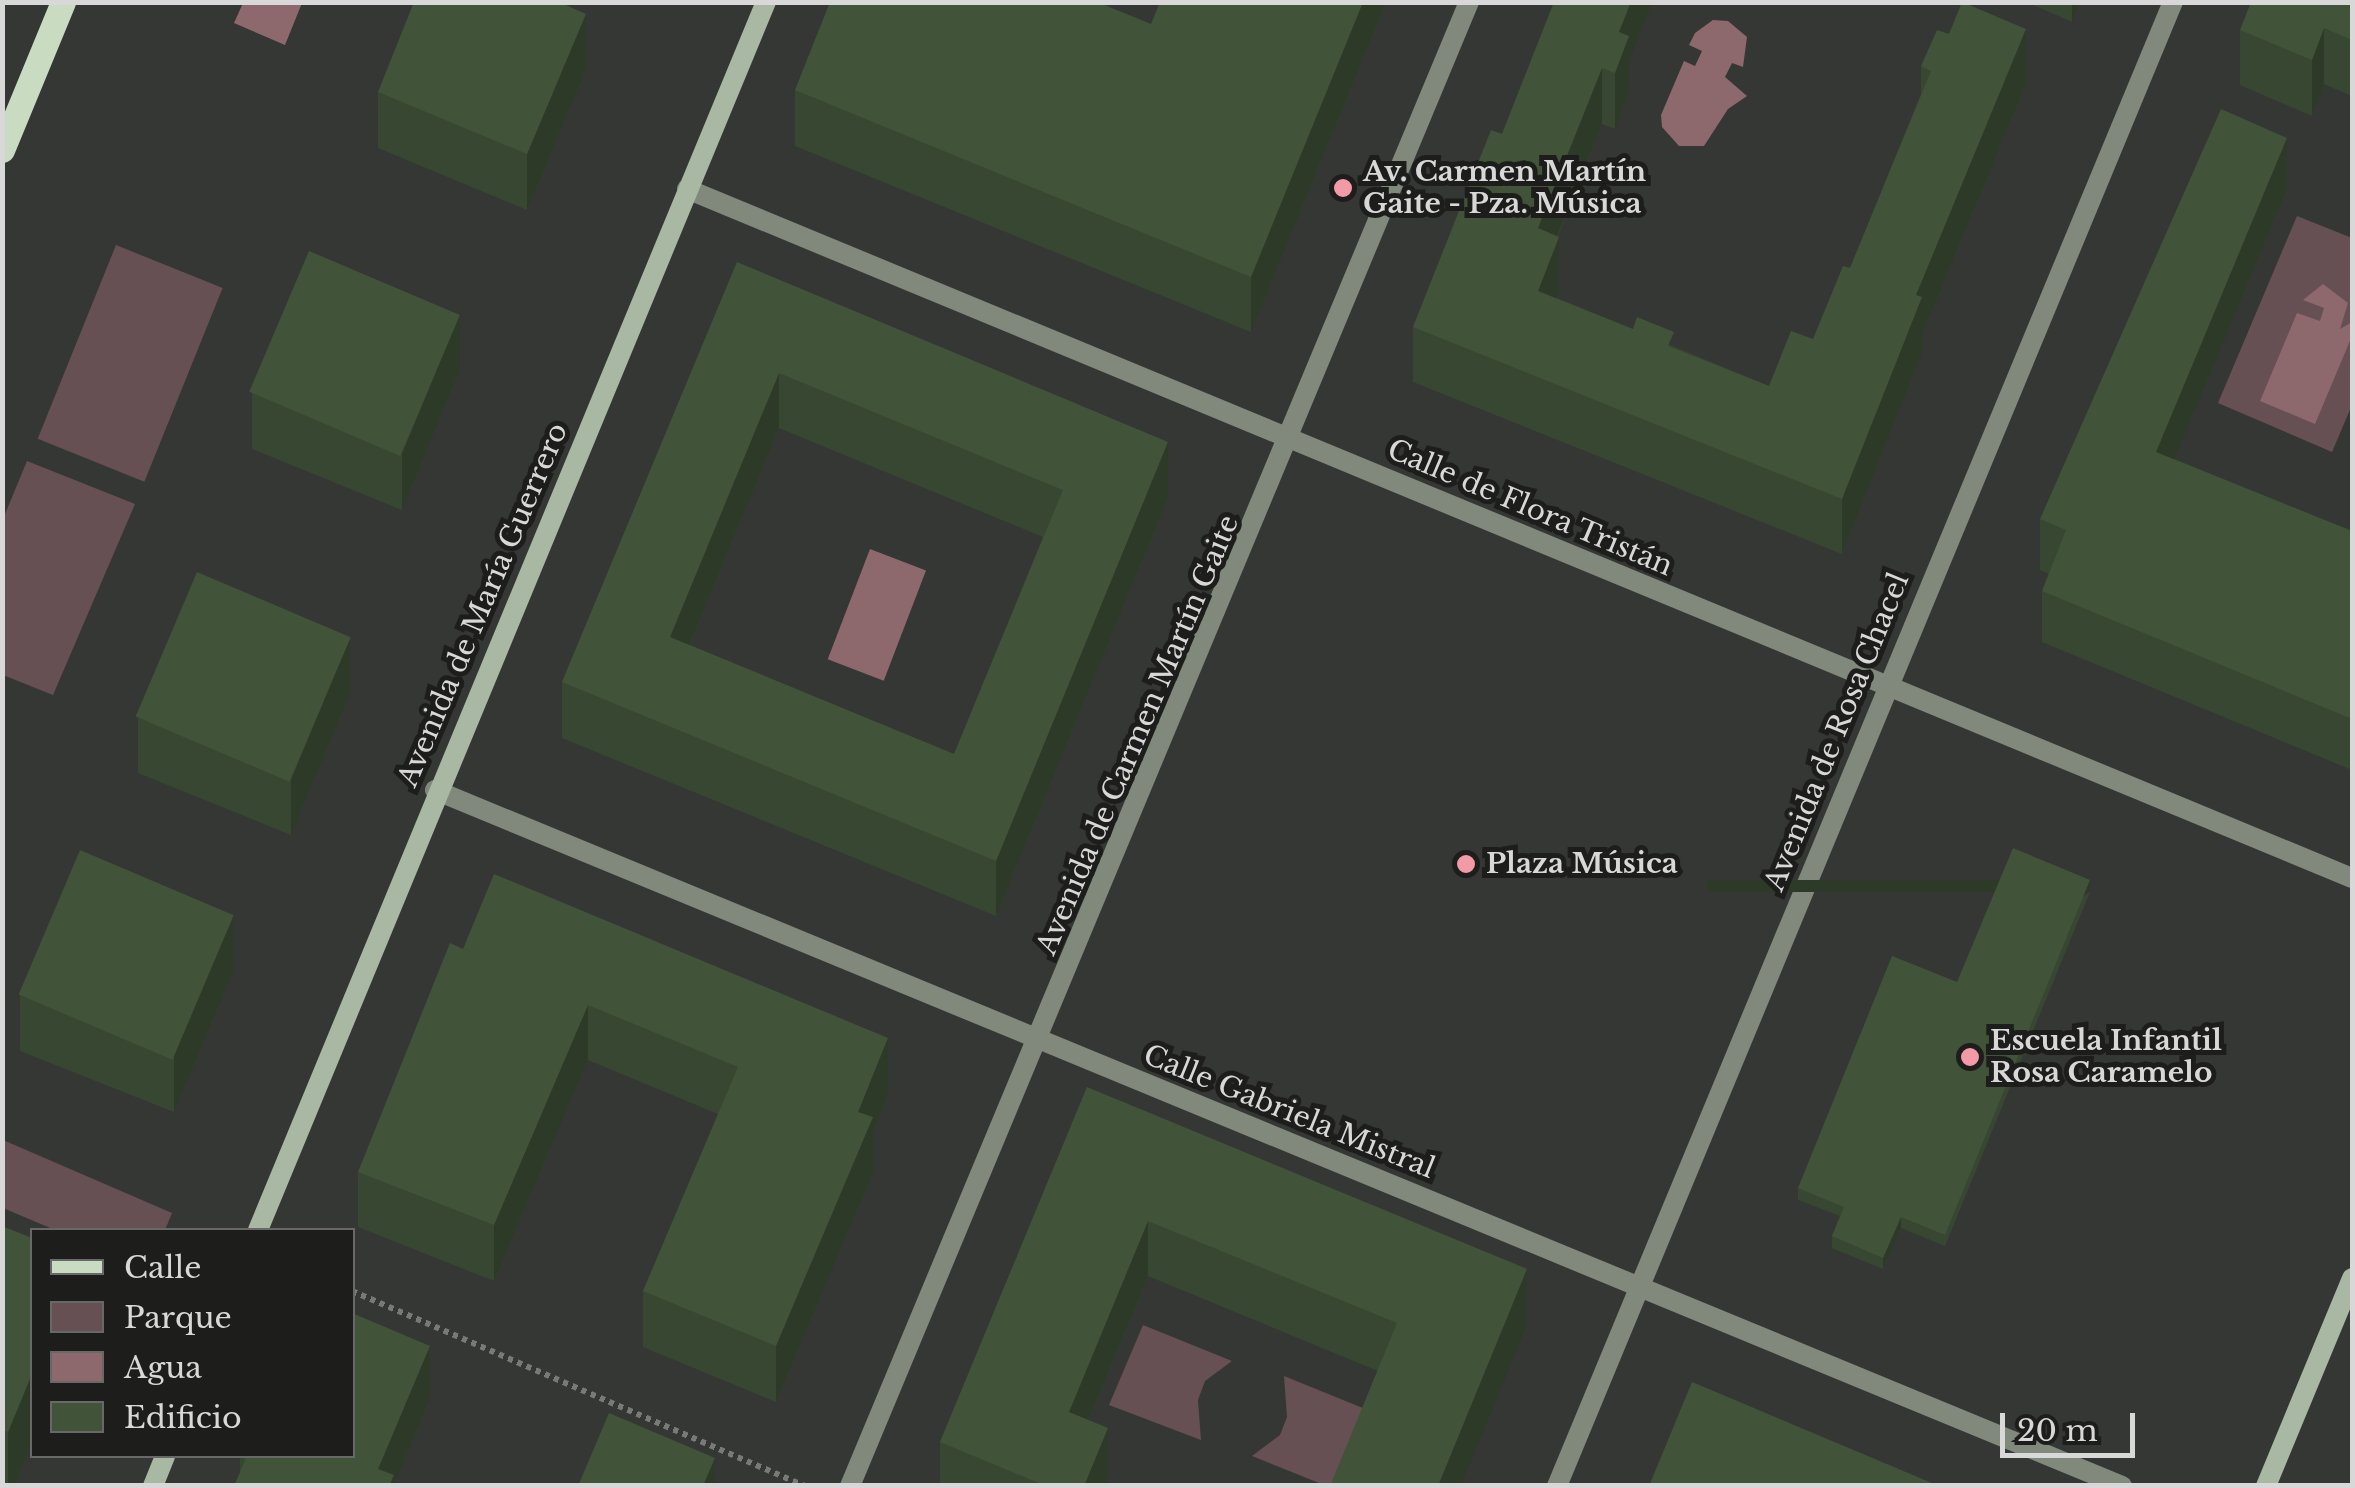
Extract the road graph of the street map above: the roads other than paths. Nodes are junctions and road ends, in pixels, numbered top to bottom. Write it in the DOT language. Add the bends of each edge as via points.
graph roads {
  1 [pos="64,2"];
  2 [pos="766,2"];
  3 [pos="1469,2"];
  4 [pos="2172,2"];
  5 [pos="2,150"];
  6 [pos="688,189"];
  7 [pos="1291,439"];
  8 [pos="1884,684"];
  9 [pos="435,790"];
  10 [pos="2352,878"];
  11 [pos="1041,1039"];
  12 [pos="259,1228"];
  13 [pos="2352,1278"];
  14 [pos="1640,1286"];
  15 [pos="165,1458"];
  16 [pos="153,1486"];
  17 [pos="850,1486"];
  18 [pos="1558,1486"];
  19 [pos="2122,1486"];
  20 [pos="2266,1486"];
  1 -- 5 [label="main road"];
  2 -- 6 [label="street, Avenida de María Guerrero"];
  3 -- 7 [label="street, Avenida de Carmen Martín Gaite"];
  4 -- 8 [label="street, Avenida de Rosa Chacel"];
  6 -- 7 [label="street, Calle de Flora Tristán"];
  6 -- 9 [label="street, Avenida de María Guerrero"];
  7 -- 8 [label="street, Calle de Flora Tristán"];
  7 -- 11 [label="street, Avenida de Carmen Martín Gaite"];
  8 -- 10 [label="street, Calle de Flora Tristán"];
  8 -- 14 [label="street, Avenida de Rosa Chacel"];
  9 -- 11 [label="street, Calle Gabriela Mistral"];
  9 -- 12 [label="street, Avenida de María Guerrero"];
  11 -- 14 [label="street, Calle Gabriela Mistral"];
  11 -- 17 [label="street, Avenida de Carmen Martín Gaite"];
  13 -- 20 [label="street"];
  14 -- 18 [label="street, Avenida de Rosa Chacel"];
  14 -- 19 [label="street, Calle Gabriela Mistral"];
  15 -- 16 [label="street"];
}
